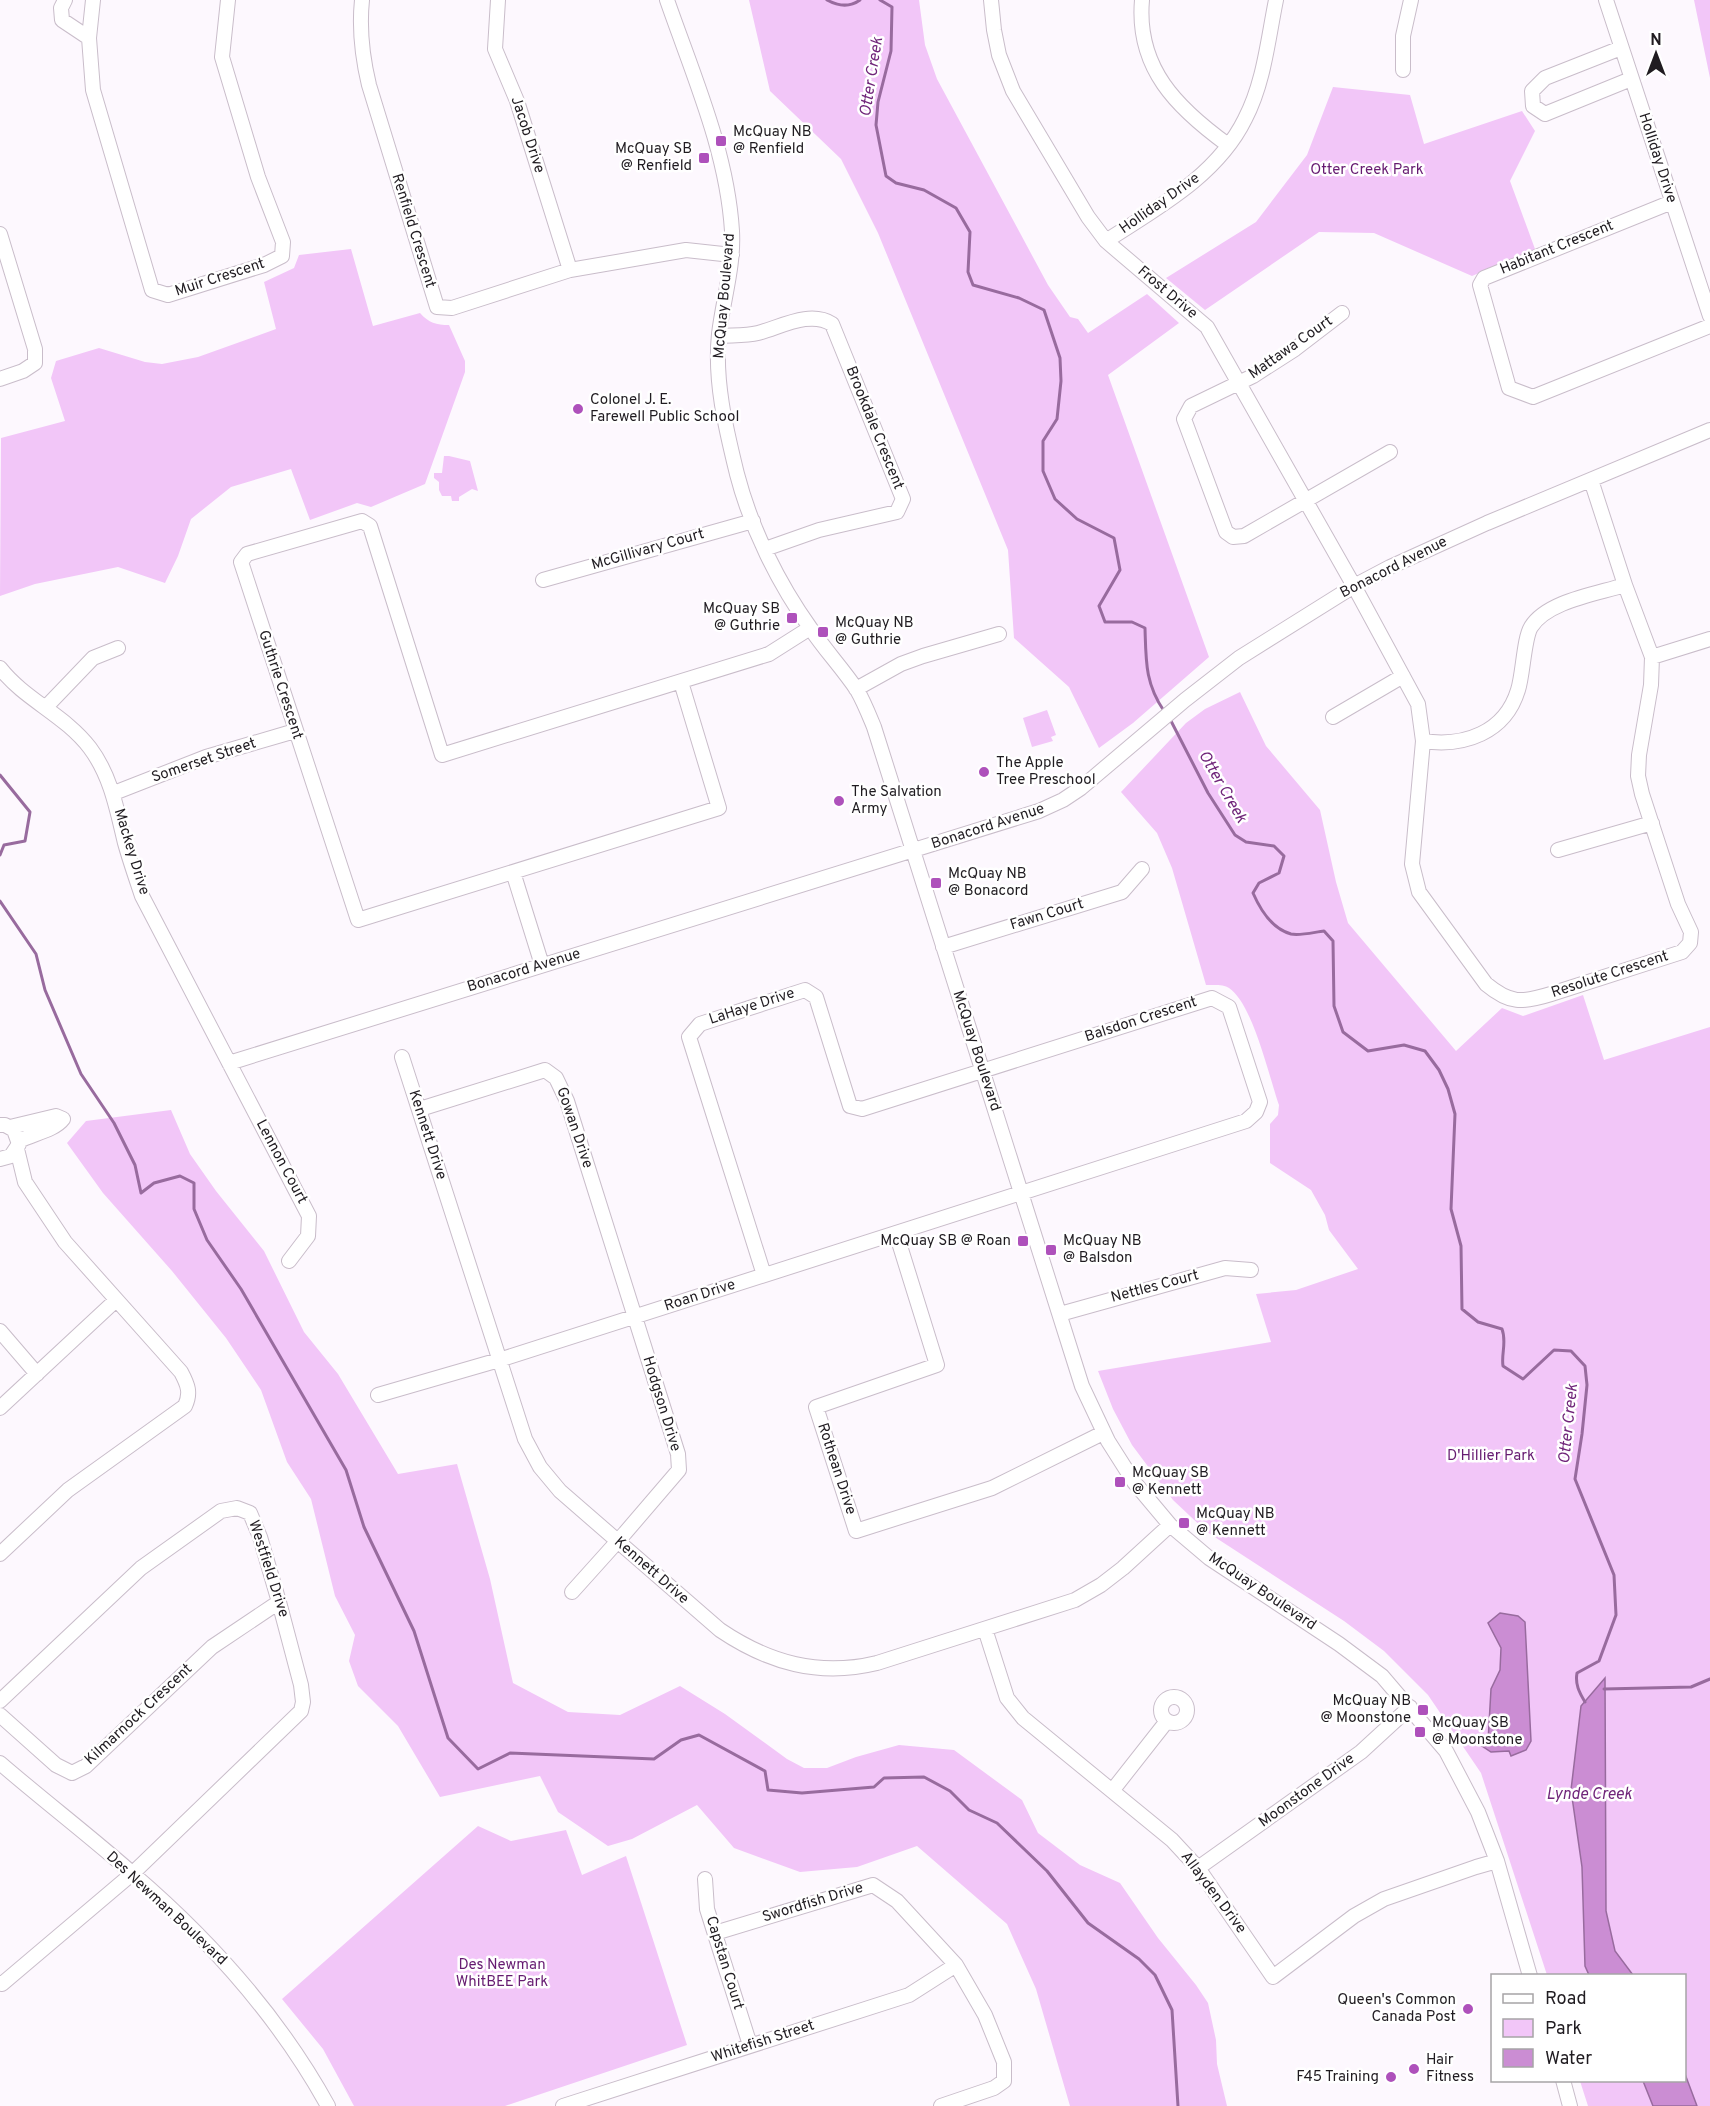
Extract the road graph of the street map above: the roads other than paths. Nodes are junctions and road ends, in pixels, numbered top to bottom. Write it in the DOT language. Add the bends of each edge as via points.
graph roads {
  1 [pos="65,0"];
  2 [pos="93,0"];
  3 [pos="228,0"];
  4 [pos="362,0"];
  5 [pos="498,0"];
  6 [pos="667,0"];
  7 [pos="991,0"];
  8 [pos="1142,0"];
  9 [pos="1276,0"];
  10 [pos="1411,0"];
  11 [pos="1606,0"];
  12 [pos="89,38"];
  13 [pos="1621,48"];
  14 [pos="1403,70"];
  15 [pos="1631,79"];
  16 [pos="1228,145"];
  17 [pos="1672,202"];
  18 [pos="0,234"];
  19 [pos="1106,241"];
  20 [pos="732,255"];
  21 [pos="570,270"];
  22 [pos="1342,313"];
  23 [pos="1710,315"];
  24 [pos="1710,326"];
  25 [pos="719,336"];
  26 [pos="0,379"];
  27 [pos="1240,383"];
  28 [pos="1710,430"];
  29 [pos="1390,452"];
  30 [pos="1591,480"];
  31 [pos="1305,501"];
  32 [pos="753,521"];
  33 [pos="765,549"];
  34 [pos="543,580"];
  35 [pos="1625,585"];
  36 [pos="1354,586"];
  37 [pos="810,628"];
  38 [pos="999,634"];
  39 [pos="1710,639"];
  40 [pos="118,648"];
  41 [pos="1652,657"];
  42 [pos="0,668"];
  43 [pos="1403,676"];
  44 [pos="681,682"];
  45 [pos="856,688"];
  46 [pos="46,707"];
  47 [pos="1333,717"];
  48 [pos="295,731"];
  49 [pos="1423,741"];
  50 [pos="114,793"];
  51 [pos="1652,823"];
  52 [pos="1558,850"];
  53 [pos="913,851"];
  54 [pos="1142,869"];
  55 [pos="513,872"];
  56 [pos="943,947"];
  57 [pos="542,965"];
  58 [pos="402,1057"];
  59 [pos="230,1063"];
  60 [pos="982,1071"];
  61 [pos="420,1110"];
  62 [pos="3,1125"];
  63 [pos="18,1145"];
  64 [pos="0,1160"];
  65 [pos="25,1182"];
  66 [pos="1022,1193"];
  67 [pos="896,1233"];
  68 [pos="289,1261"];
  69 [pos="1251,1270"];
  70 [pos="764,1275"];
  71 [pos="115,1301"];
  72 [pos="1060,1314"];
  73 [pos="634,1317"];
  74 [pos="0,1331"];
  75 [pos="499,1360"];
  76 [pos="37,1374"];
  77 [pos="378,1395"];
  78 [pos="0,1408"];
  79 [pos="1103,1433"];
  80 [pos="1170,1525"];
  81 [pos="617,1542"];
  82 [pos="0,1554"];
  83 [pos="572,1592"];
  84 [pos="279,1602"];
  85 [pos="985,1629"];
  86 [pos="0,1701"];
  87 [pos="1410,1707"];
  88 [pos="0,1715"];
  89 [pos="1167,1721"];
  90 [pos="0,1763"];
  91 [pos="1112,1791"];
  92 [pos="1497,1862"];
  93 [pos="1198,1868"];
  94 [pos="133,1873"];
  95 [pos="705,1879"];
  96 [pos="715,1933"];
  97 [pos="956,1965"];
  98 [pos="1529,1974"];
  99 [pos="0,1983"];
  100 [pos="750,2045"];
  101 [pos="1564,2082"];
  102 [pos="606,2100"];
  103 [pos="971,2102"];
  104 [pos="328,2106"];
  105 [pos="563,2106"];
  106 [pos="941,2106"];
  107 [pos="1570,2106"];
  1 -- 12 [label="street" via="62,21"];
  2 -- 12 [label="street, Muir Crescent"];
  3 -- 12 [label="street, Muir Crescent" via="222,57 258,177 283,242 282,256 168,295 152,290 93,90"];
  4 -- 21 [label="street, Renfield Crescent" via="362,53 369,85 437,307 452,308"];
  5 -- 21 [label="street, Jacob Drive" via="495,50 518,101"];
  6 -- 20 [label="street, McQuay Boulevard" via="723,169 729,195"];
  7 -- 19 [label="street, Frost Drive" via="999,55 1012,91"];
  8 -- 16 [label="street" via="1144,35 1160,79 1184,110"];
  9 -- 16 [label="street, Holliday Drive" via="1255,95 1245,121"];
  10 -- 14 [label="street" via="1403,36"];
  11 -- 13 [label="street, Holliday Drive"];
  13 -- 15 [label="street, Holliday Drive"];
  13 -- 15 [label="street" via="1545,78 1532,91 1533,106 1545,114"];
  15 -- 17 [label="street, Holliday Drive"];
  16 -- 19 [label="street, Holliday Drive" via="1205,173"];
  17 -- 23 [label="street, Holliday Drive"];
  17 -- 24 [label="street, Habitant Crescent" via="1484,278 1480,285 1509,388 1533,397"];
  18 -- 26 [label="street" via="35,349 35,363"];
  19 -- 27 [label="street, Frost Drive" via="1207,327"];
  20 -- 21 [label="street, Renfield Crescent" via="686,250"];
  20 -- 25 [label="street, McQuay Boulevard"];
  22 -- 27 [label="street, Mattawa Court" via="1295,349"];
  25 -- 32 [label="street, McQuay Boulevard" via="727,434"];
  25 -- 33 [label="street, Brookdale Crescent" via="755,334 810,318 822,318 832,324 903,499 897,512 819,530"];
  27 -- 31 [label="street, Frost Drive"];
  27 -- 31 [label="street, Mattawa Court" via="1191,406 1184,419 1226,532 1233,537 1244,536"];
  28 -- 30 [label="street, Bonacord Avenue"];
  29 -- 31 [label="street"];
  30 -- 35 [label="street, Resolute Crescent"];
  30 -- 36 [label="street, Bonacord Avenue" via="1487,523"];
  31 -- 36 [label="street, Frost Drive"];
  32 -- 33 [label="street, McQuay Boulevard"];
  32 -- 34 [label="street, McGillivary Court"];
  33 -- 37 [label="street, McQuay Boulevard"];
  35 -- 41 [label="street, Resolute Crescent"];
  35 -- 49 [label="street" via="1563,603 1543,614 1530,628 1518,691 1509,709 1489,731 1466,740"];
  36 -- 43 [label="street, Resolute Crescent"];
  36 -- 53 [label="street, Bonacord Avenue" via="1239,658 1063,800 1023,817"];
  37 -- 44 [label="street, Guthrie Crescent" via="769,654"];
  37 -- 45 [label="street, McQuay Boulevard"];
  38 -- 45 [label="street" via="901,664"];
  39 -- 41 [label="street"];
  40 -- 46 [label="street" via="93,658"];
  41 -- 51 [label="street, Resolute Crescent" via="1638,776"];
  42 -- 46 [label="street, Mackey Drive"];
  43 -- 47 [label="street"];
  43 -- 49 [label="street, Resolute Crescent" via="1418,704"];
  44 -- 48 [label="street, Guthrie Crescent" via="442,755 370,526 362,521 247,554 241,562"];
  44 -- 55 [label="street, Guthrie Crescent" via="719,808"];
  45 -- 53 [label="street, McQuay Boulevard" via="874,728"];
  46 -- 50 [label="street, Mackey Drive" via="90,748"];
  48 -- 50 [label="street, Somerset Street" via="206,757"];
  48 -- 55 [label="street, Guthrie Crescent" via="358,920"];
  49 -- 51 [label="street, Resolute Crescent" via="1412,864 1419,892 1486,984 1509,1000 1551,994 1682,952 1690,943 1690,932"];
  50 -- 59 [label="street, Mackey Drive" via="142,896"];
  51 -- 52 [label="street"];
  53 -- 56 [label="street, McQuay Boulevard"];
  53 -- 57 [label="street, Bonacord Avenue"];
  54 -- 56 [label="street, Fawn Court" via="1122,892"];
  55 -- 57 [label="street"];
  56 -- 60 [label="street, McQuay Boulevard"];
  57 -- 59 [label="street, Bonacord Avenue"];
  58 -- 61 [label="street, Kennett Drive"];
  59 -- 68 [label="street, Lennon Court" via="309,1216 309,1236"];
  60 -- 66 [label="street, McQuay Boulevard"];
  60 -- 66 [label="street, Balsdon Crescent" via="1212,998 1229,1006 1240,1038 1260,1102 1246,1121"];
  60 -- 70 [label="street, LaHaye Drive" via="862,1108 850,1106 816,997 805,990 700,1024 689,1037"];
  61 -- 73 [label="street, Gowan Drive" via="545,1070 556,1078 567,1101"];
  61 -- 75 [label="street, Kennett Drive"];
  62 -- 63 [label="street" via="17,1134"];
  62 -- 63 [label="street" via="56,1116 63,1119 58,1126 32,1134"];
  63 -- 64 [label="street" via="11,1156"];
  63 -- 65 [label="street"];
  64 -- 65 [label="street"];
  65 -- 71 [label="street" via="64,1242"];
  66 -- 67 [label="street, Roan Drive"];
  66 -- 72 [label="street, McQuay Boulevard"];
  67 -- 70 [label="street, Roan Drive"];
  67 -- 79 [label="street, Rothean Drive" via="937,1365 816,1407 856,1531 992,1488"];
  69 -- 72 [label="street, Nettles Court" via="1225,1268"];
  70 -- 73 [label="street, Roan Drive"];
  71 -- 76 [label="street"];
  71 -- 82 [label="street" via="181,1372 188,1385 185,1406 68,1490"];
  72 -- 79 [label="street, McQuay Boulevard" via="1082,1386"];
  73 -- 75 [label="street, Roan Drive"];
  73 -- 81 [label="street, Hodgson Drive" via="678,1454 679,1470"];
  74 -- 76 [label="street"];
  75 -- 77 [label="street, Roan Drive"];
  75 -- 81 [label="street, Kennett Drive" via="525,1439 540,1467 560,1491"];
  76 -- 78 [label="street"];
  79 -- 80 [label="street, McQuay Boulevard" via="1134,1482"];
  80 -- 85 [label="street, Kennett Drive" via="1101,1585 1074,1600"];
  80 -- 87 [label="street, McQuay Boulevard" via="1209,1558 1382,1676"];
  81 -- 83 [label="street"];
  81 -- 85 [label="street, Kennett Drive" via="743,1646 793,1664 853,1668"];
  84 -- 86 [label="street, Westfield Drive" via="250,1513 237,1508 220,1511 141,1568"];
  84 -- 88 [label="street, Kilmarnock Crescent" via="212,1647 86,1766 72,1773 56,1766"];
  84 -- 94 [label="street, Westfield Drive" via="301,1685 301,1711"];
  85 -- 91 [label="street, Allayden Drive" via="1007,1698 1023,1718"];
  87 -- 92 [label="street, McQuay Boulevard" via="1446,1751 1478,1812"];
  87 -- 93 [label="street, Moonstone Drive" via="1360,1752"];
  89 -- 91 [label="street"];
  90 -- 94 [label="street, Des Newman Boulevard"];
  91 -- 93 [label="street, Allayden Drive" via="1172,1840"];
  92 -- 93 [label="street, Allayden Drive" via="1384,1899 1354,1916 1273,1977"];
  92 -- 98 [label="street, McQuay Boulevard"];
  94 -- 99 [label="street, Westfield Drive"];
  94 -- 104 [label="street, Des Newman Boulevard" via="204,1941 264,2008"];
  95 -- 96 [label="street, Capstan Court" via="707,1909"];
  96 -- 97 [label="street, Swordfish Drive" via="873,1885 897,1901"];
  96 -- 100 [label="street, Capstan Court"];
  97 -- 100 [label="street, Whitefish Street" via="909,1995"];
  97 -- 103 [label="street, Swordfish Drive" via="985,2015 1006,2070 1004,2081"];
  100 -- 102 [label="street, Whitefish Street"];
  101 -- 107 [label="street"];
  102 -- 105 [label="street, Whitefish Street"];
  103 -- 106 [label="street"];
}
